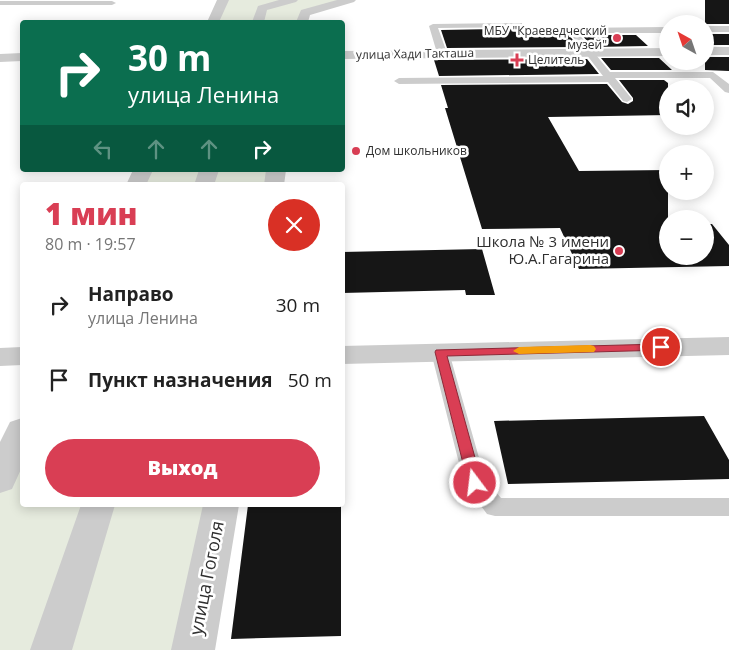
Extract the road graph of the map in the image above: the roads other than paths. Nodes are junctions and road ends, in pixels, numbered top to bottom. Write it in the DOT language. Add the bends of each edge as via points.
graph roads {
  1 [pos="223,0"];
  2 [pos="292,0"];
  3 [pos="350,0"];
  4 [pos="112,3"];
  5 [pos="0,4"];
  6 [pos="213,20"];
  7 [pos="259,20"];
  8 [pos="303,20"];
  9 [pos="519,25"];
  10 [pos="659,30"];
  11 [pos="714,30"];
  12 [pos="729,30"];
  13 [pos="714,51"];
  14 [pos="729,51"];
  15 [pos="659,52"];
  16 [pos="442,53"];
  17 [pos="590,53"];
  18 [pos="345,54"];
  19 [pos="0,58"];
  20 [pos="20,58"];
  21 [pos="609,77"];
  22 [pos="399,81"];
  23 [pos="729,90"];
  24 [pos="627,98"];
  25 [pos="729,346"];
  26 [pos="440,352"];
  27 [pos="345,355"];
  28 [pos="20,356"];
  29 [pos="0,357"];
  30 [pos="20,434"];
  31 [pos="0,479"];
  32 [pos="729,506"];
  33 [pos="97,507"];
  34 [pos="221,507"];
  35 [pos="51,650"];
  36 [pos="193,650"];
  1 -- 6 [label="street"];
  2 -- 7 [label="street" via="262,8"];
  3 -- 8 [label="street" via="305,13"];
  4 -- 5 [label="lane"];
  9 -- 16 [label="lane" via="433,26"];
  10 -- 17 [label="lane" via="572,30"];
  11 -- 12 [label="lane"];
  13 -- 14 [label="street"];
  15 -- 17 [label="street, улица Хади Такташа"];
  16 -- 17 [label="street, улица Хади Такташа"];
  16 -- 18 [label="street, улица Хади Такташа"];
  17 -- 21 [label="lane"];
  19 -- 20 [label="street"];
  21 -- 22 [label="lane"];
  21 -- 23 [label="lane" via="712,75"];
  21 -- 24 [label="lane"];
  25 -- 26 [label="street"];
  26 -- 27 [label="street"];
  26 -- 32 [label="lane" via="475,483 495,508"];
  28 -- 29 [label="street"];
  30 -- 31 [label="street"];
  33 -- 35 [label="street"];
  34 -- 36 [label="street, улица Гоголя"];
}
